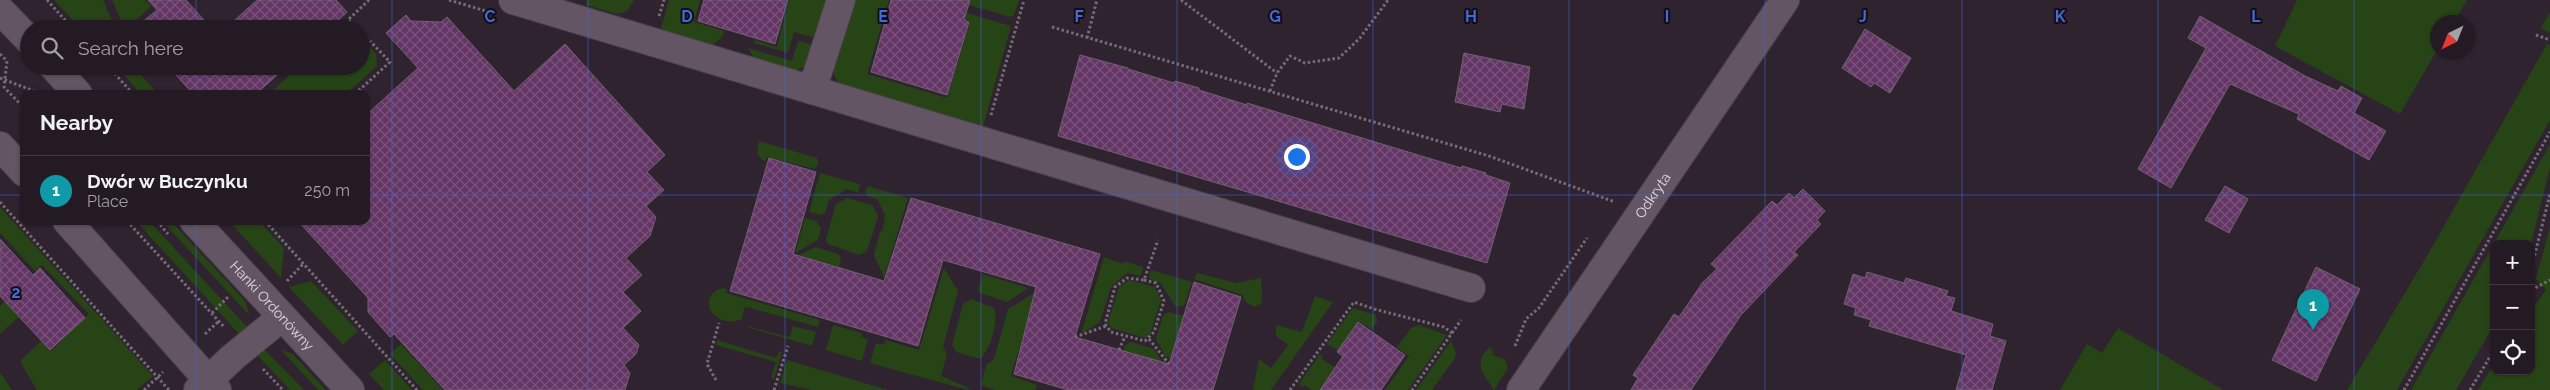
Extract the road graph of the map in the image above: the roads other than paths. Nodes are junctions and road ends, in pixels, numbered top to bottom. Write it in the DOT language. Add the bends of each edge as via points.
graph roads {
  1 [pos="513,0"];
  2 [pos="841,0"];
  3 [pos="1785,0"];
  4 [pos="0,10"];
  5 [pos="20,31"];
  6 [pos="61,75"];
  7 [pos="74,90"];
  8 [pos="812,90"];
  9 [pos="1,147"];
  10 [pos="20,168"];
  11 [pos="71,225"];
  12 [pos="198,225"];
  13 [pos="1471,288"];
  14 [pos="282,318"];
  15 [pos="208,387"];
  16 [pos="350,390"];
  17 [pos="1520,390"];
  1 -- 8 [label="street"];
  2 -- 8 [label="street"];
  3 -- 17 [label="street, Odkryta"];
  4 -- 5 [label="street"];
  6 -- 7 [label="street"];
  8 -- 13 [label="street"];
  9 -- 10 [label="street"];
  11 -- 15 [label="street"];
  12 -- 14 [label="street, Hanki Ordonówny"];
  14 -- 15 [label="street" via="245,349"];
  14 -- 16 [label="street, Hanki Ordonówny"];
}
